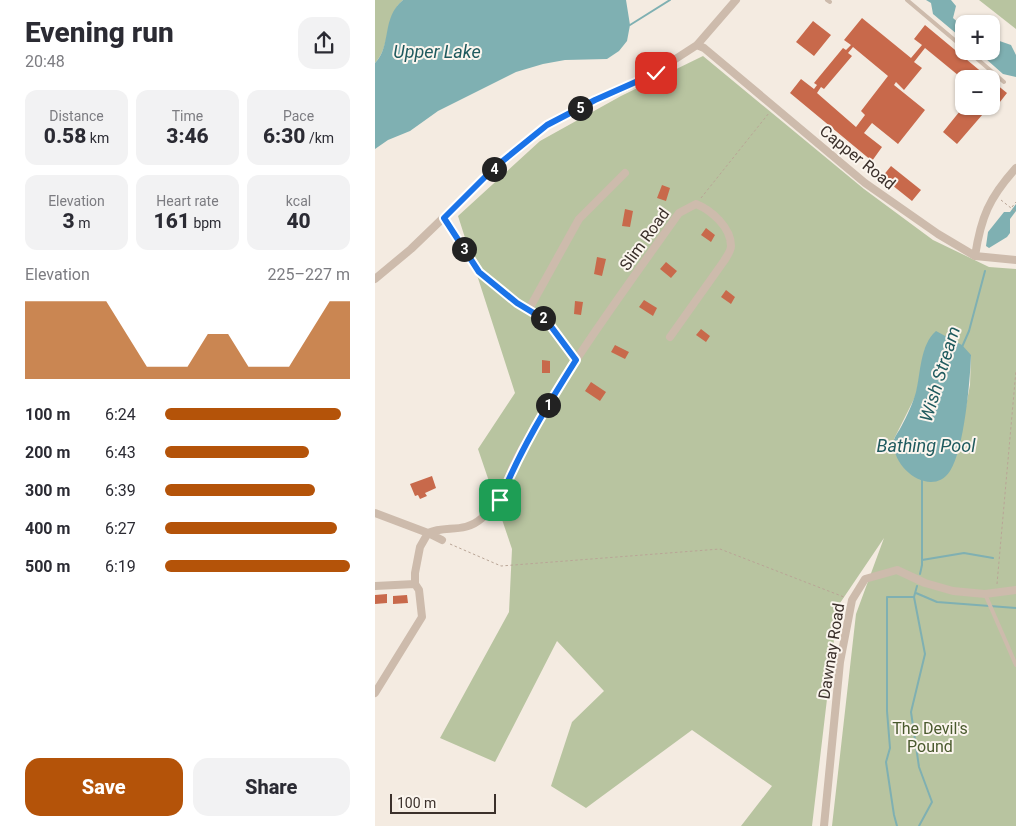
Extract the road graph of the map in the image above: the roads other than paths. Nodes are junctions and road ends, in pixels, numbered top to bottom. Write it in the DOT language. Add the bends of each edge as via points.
graph roads {
  1 [pos="736,0"];
  2 [pos="907,0"];
  3 [pos="955,40"];
  4 [pos="697,45"];
  5 [pos="978,60"];
  6 [pos="1004,82"];
  7 [pos="1016,168"];
  8 [pos="625,173"];
  9 [pos="444,218"];
  10 [pos="975,256"];
  11 [pos="1016,260"];
  12 [pos="375,278"];
  13 [pos="529,309"];
  14 [pos="670,337"];
  15 [pos="576,360"];
  16 [pos="375,513"];
  17 [pos="428,533"];
  18 [pos="442,540"];
  19 [pos="415,584"];
  20 [pos="375,586"];
  21 [pos="1016,590"];
  22 [pos="985,594"];
  23 [pos="1016,665"];
  24 [pos="375,693"];
  25 [pos="824,826"];
  1 -- 4 [label="street"];
  2 -- 3 [label="lane"];
  4 -- 9 [label="street" via="643,80 547,125 494,168"];
  4 -- 10 [label="street, Capper Road" via="865,183"];
  5 -- 6 [label="lane"];
  7 -- 10 [label="street" via="994,195 983,218"];
  8 -- 13 [label="street" via="579,219"];
  9 -- 12 [label="street"];
  9 -- 13 [label="street" via="479,272"];
  10 -- 11 [label="street, Capper Road"];
  13 -- 15 [label="street" via="547,321"];
  14 -- 15 [label="street, Slim Road" via="731,248 729,236 718,219 696,204 679,213"];
  15 -- 17 [label="street, Slim Road" via="519,455 500,500 481,520 459,530"];
  16 -- 17 [label="street, Slim Road"];
  17 -- 18 [label="street"];
  17 -- 19 [label="street" via="420,546"];
  19 -- 20 [label="street"];
  19 -- 24 [label="street" via="419,590 422,617"];
  21 -- 22 [label="street, Dawnay Road"];
  22 -- 23 [label="lane"];
  22 -- 25 [label="street, Dawnay Road" via="953,591 897,570 865,579 852,600 840,662"];
}
